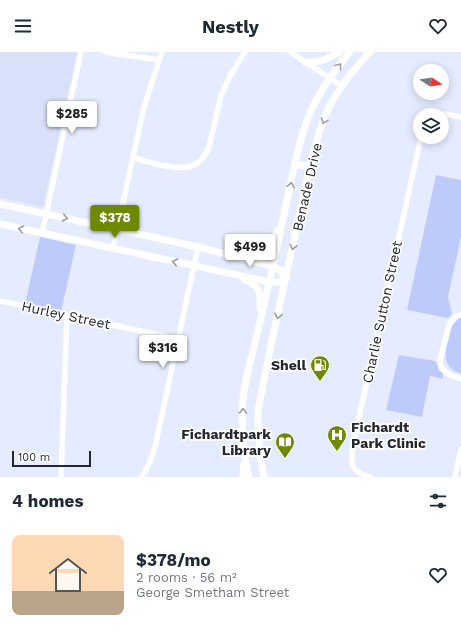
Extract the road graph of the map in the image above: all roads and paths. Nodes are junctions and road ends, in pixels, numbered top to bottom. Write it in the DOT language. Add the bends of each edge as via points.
graph roads {
  1 [pos="81,52"];
  2 [pos="105,52"];
  3 [pos="162,52"];
  4 [pos="245,52"];
  5 [pos="290,52"];
  6 [pos="340,52"];
  7 [pos="350,52"];
  8 [pos="370,52"];
  9 [pos="158,60"];
  10 [pos="305,62"];
  11 [pos="330,78"];
  12 [pos="342,86"];
  13 [pos="449,115"];
  14 [pos="461,117"];
  15 [pos="419,144"];
  16 [pos="133,158"];
  17 [pos="295,164"];
  18 [pos="310,167"];
  19 [pos="0,204"];
  20 [pos="47,214"];
  21 [pos="282,223"];
  22 [pos="0,224"];
  23 [pos="117,229"];
  24 [pos="42,233"];
  25 [pos="113,248"];
  26 [pos="198,248"];
  27 [pos="235,256"];
  28 [pos="194,266"];
  29 [pos="273,266"];
  30 [pos="227,273"];
  31 [pos="286,278"];
  32 [pos="270,282"];
  33 [pos="0,302"];
  34 [pos="461,315"];
  35 [pos="67,316"];
  36 [pos="259,326"];
  37 [pos="178,339"];
  38 [pos="461,379"];
  39 [pos="461,449"];
  40 [pos="245,455"];
  41 [pos="62,477"];
  42 [pos="142,477"];
  43 [pos="243,477"];
  44 [pos="249,477"];
  45 [pos="264,477"];
  46 [pos="370,477"];
  47 [pos="455,477"];
  1 -- 20 [label="street"];
  2 -- 9 [label="street"];
  3 -- 9 [label="street"];
  4 -- 16 [label="street" via="230,76 222,96 209,147 202,160 196,165 177,168"];
  5 -- 10 [label="street"];
  6 -- 10 [label="street" via="322,61"];
  11 -- 7 [label="street, Benade Drive, one-way"];
  8 -- 12 [label="street, Benade Drive"];
  9 -- 16 [label="street"];
  10 -- 11 [label="street"];
  11 -- 12 [label="street"];
  11 -- 17 [label="street, Benade Drive" via="309,116"];
  12 -- 18 [label="street, Benade Drive, one-way" via="320,131"];
  13 -- 14 [label="street"];
  15 -- 46 [label="street, Charlie Sutton Street" via="352,449 353,467 359,473"];
  16 -- 23 [label="street"];
  17 -- 18 [label="street"];
  21 -- 17 [label="street, Benade Drive, one-way"];
  18 -- 31 [label="street, Benade Drive, one-way"];
  19 -- 20 [label="street"];
  20 -- 23 [label="street, one-way"];
  20 -- 24 [label="street"];
  21 -- 27 [label="street" via="264,252"];
  21 -- 29 [label="street, Benade Drive"];
  24 -- 22 [label="street, one-way"];
  23 -- 25 [label="street"];
  23 -- 26 [label="street"];
  24 -- 25 [label="street"];
  28 -- 25 [label="street, one-way"];
  26 -- 27 [label="street"];
  26 -- 28 [label="street"];
  27 -- 29 [label="street"];
  28 -- 30 [label="street"];
  28 -- 37 [label="street"];
  29 -- 31 [label="street"];
  29 -- 32 [label="street, Benade Drive"];
  30 -- 32 [label="street"];
  30 -- 36 [label="street" via="253,283 258,290 261,297"];
  31 -- 32 [label="street" via="279,282"];
  31 -- 45 [label="street, Benade Drive, one-way" via="258,411 259,446"];
  32 -- 36 [label="street, Benade Drive"];
  33 -- 35 [label="street, Hurley Street"];
  34 -- 38 [label="street" via="456,316 448,325 440,360 441,368 450,376"];
  35 -- 37 [label="street, Hurley Street"];
  35 -- 41 [label="street"];
  40 -- 36 [label="street, Benade Drive, one-way" via="243,399"];
  37 -- 42 [label="street" via="155,447"];
  39 -- 47 [label="street"];
  40 -- 43 [label="street"];
  40 -- 44 [label="street, Benade Drive"];
}
